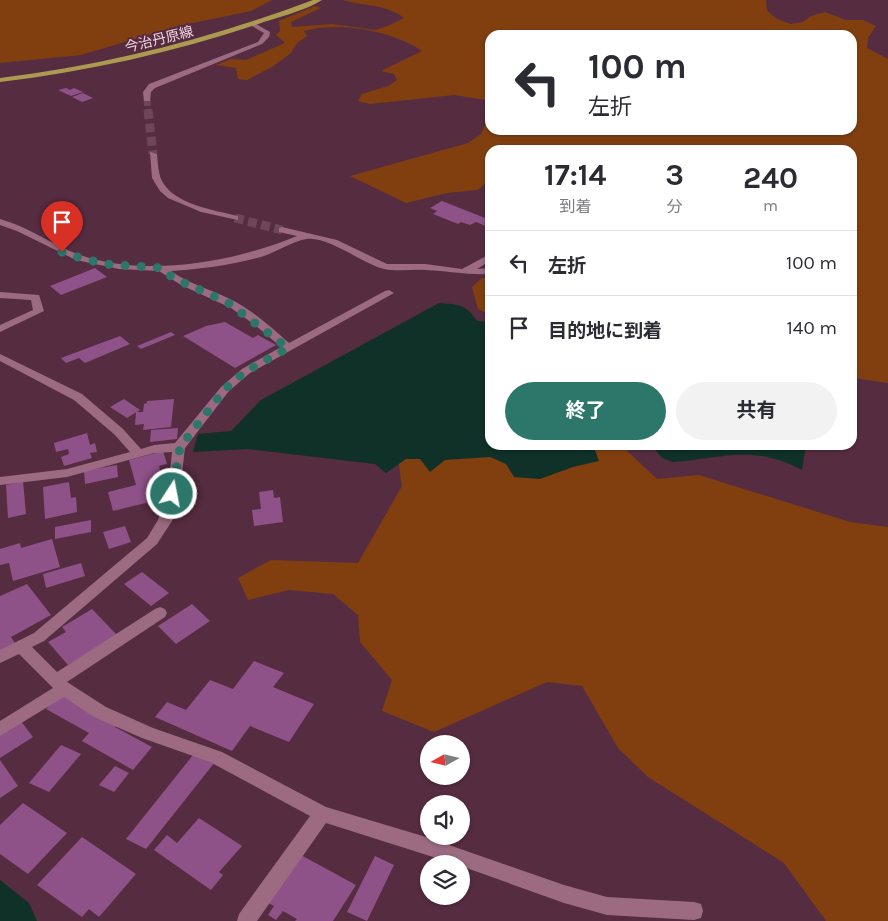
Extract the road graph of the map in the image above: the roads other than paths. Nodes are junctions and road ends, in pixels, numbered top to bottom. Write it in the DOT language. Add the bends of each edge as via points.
graph roads {
  1 [pos="319,0"];
  2 [pos="254,25"];
  3 [pos="0,80"];
  4 [pos="147,99"];
  5 [pos="153,154"];
  6 [pos="235,218"];
  7 [pos="0,222"];
  8 [pos="13,225"];
  9 [pos="282,230"];
  10 [pos="0,232"];
  11 [pos="306,236"];
  12 [pos="485,260"];
  13 [pos="162,268"];
  14 [pos="485,271"];
  15 [pos="464,272"];
  16 [pos="390,293"];
  17 [pos="0,295"];
  18 [pos="0,329"];
  19 [pos="288,348"];
  20 [pos="0,357"];
  21 [pos="180,447"];
  22 [pos="138,453"];
  23 [pos="0,482"];
  24 [pos="160,613"];
  25 [pos="21,646"];
  26 [pos="0,657"];
  27 [pos="60,685"];
  28 [pos="0,729"];
  29 [pos="322,814"];
  30 [pos="694,911"];
  31 [pos="246,921"];
  1 -- 2 [label="main road, 今治丹原線"];
  2 -- 3 [label="main road, 今治丹原線" via="124,61"];
  2 -- 4 [label="street" via="267,32 260,43 152,86 147,92"];
  5 -- 6 [label="street" via="158,182 165,191 191,206"];
  7 -- 8 [label="street"];
  8 -- 10 [label="street"];
  8 -- 13 [label="street" via="44,243 81,258 105,264"];
  9 -- 11 [label="street"];
  11 -- 13 [label="street" via="245,258"];
  11 -- 15 [label="street" via="334,242 384,266 426,266"];
  12 -- 15 [label="street"];
  13 -- 19 [label="street" via="173,278 227,302"];
  14 -- 15 [label="street"];
  16 -- 19 [label="street"];
  17 -- 18 [label="street" via="35,297 39,311"];
  19 -- 21 [label="street" via="246,371 225,389"];
  20 -- 22 [label="street" via="78,397"];
  21 -- 22 [label="street"];
  21 -- 25 [label="street" via="165,521 152,541 39,637"];
  22 -- 23 [label="street" via="67,473"];
  24 -- 27 [label="street"];
  25 -- 26 [label="street"];
  25 -- 27 [label="street"];
  27 -- 28 [label="street"];
  27 -- 29 [label="street" via="100,712 140,730 216,756"];
  29 -- 30 [label="street" via="426,845 606,906"];
  29 -- 31 [label="street"];
}
